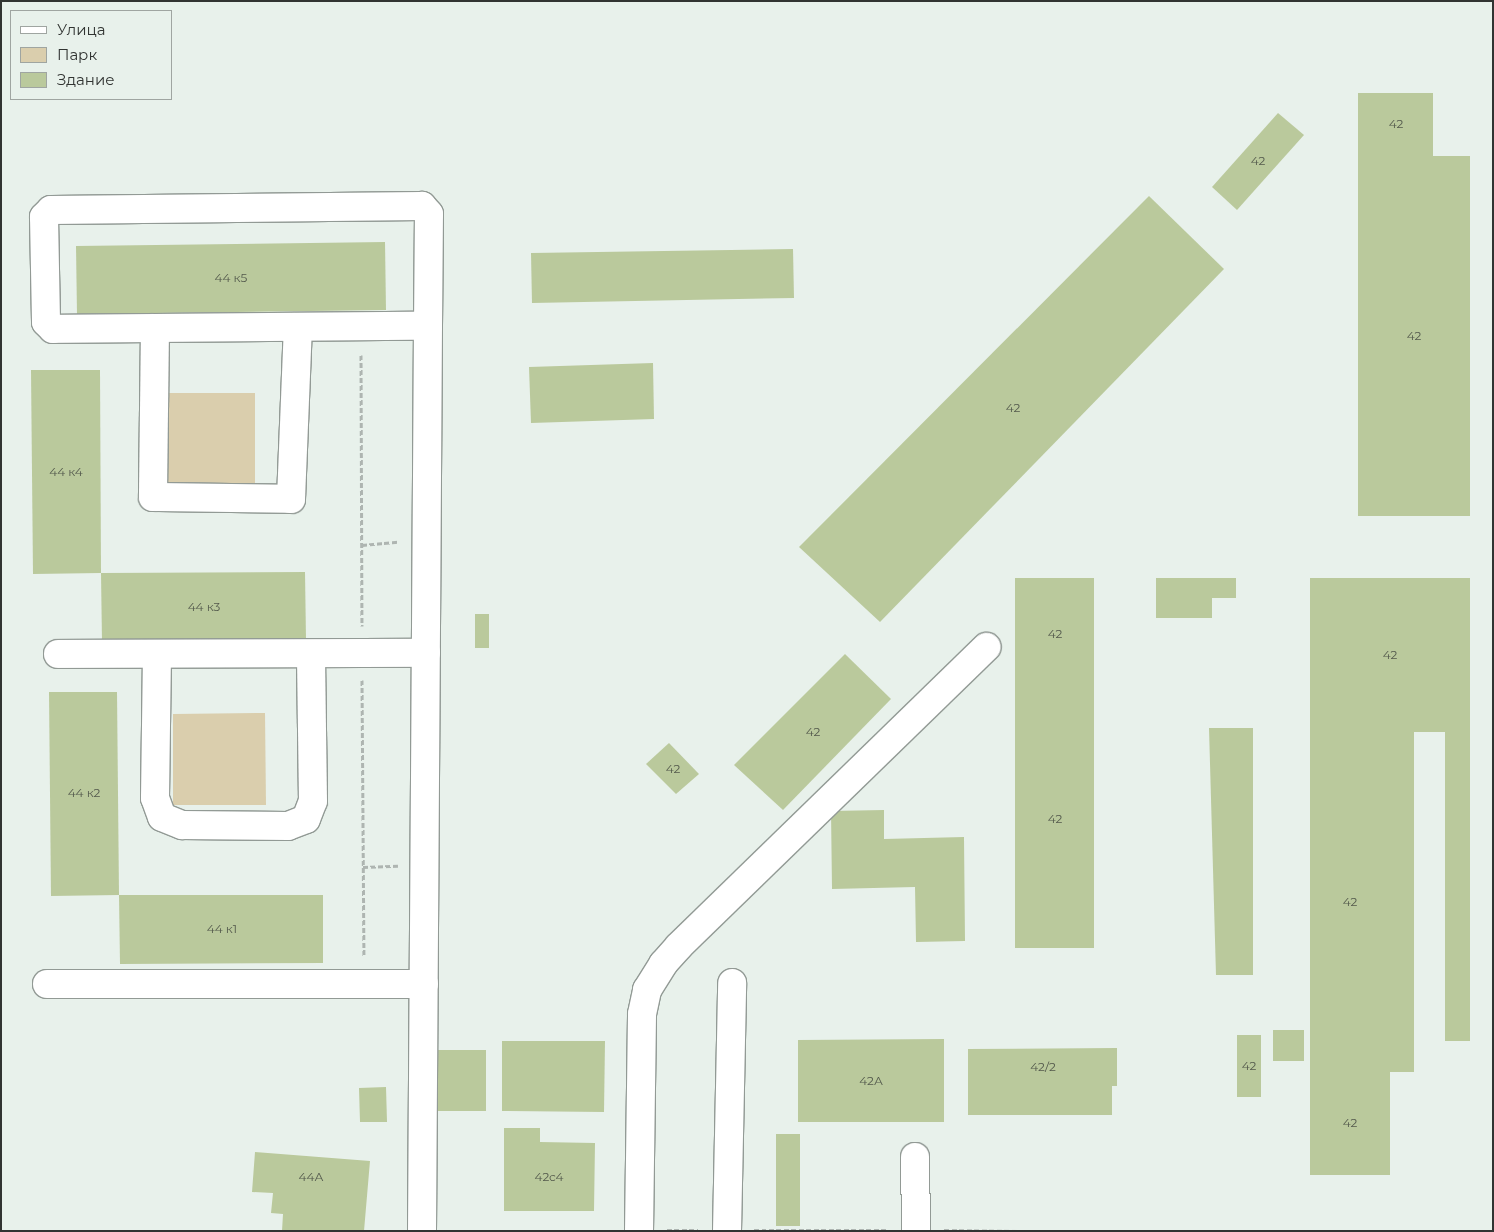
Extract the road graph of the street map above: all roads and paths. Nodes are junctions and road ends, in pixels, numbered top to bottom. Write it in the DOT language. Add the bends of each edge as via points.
graph roads {
  1 [pos="428,326"];
  2 [pos="298,327"];
  3 [pos="155,328"];
  4 [pos="426,539"];
  5 [pos="362,545"];
  6 [pos="987,647"];
  7 [pos="426,653"];
  8 [pos="58,654"];
  9 [pos="157,654"];
  10 [pos="310,654"];
  11 [pos="732,983"];
  12 [pos="47,984"];
  13 [pos="424,984"];
  14 [pos="915,1156"];
  15 [pos="639,1230"];
  16 [pos="727,1230"];
  17 [pos="422,1231"];
  18 [pos="916,1231"];
  19 [pos="1028,1231"];
  1 -- 2 [label="lane"];
  1 -- 3 [label="lane" via="429,214 422,206 51,210 47,213 44,227 46,322 49,326 53,329"];
  1 -- 4 [label="lane"];
  2 -- 3 [label="lane"];
  2 -- 3 [label="lane" via="291,499 153,497"];
  4 -- 5 [label="path"];
  4 -- 7 [label="lane"];
  6 -- 15 [label="lane" via="679,946 647,990 642,1014"];
  7 -- 10 [label="lane"];
  7 -- 13 [label="lane"];
  8 -- 9 [label="lane"];
  9 -- 10 [label="lane"];
  9 -- 10 [label="lane" via="155,798 162,817 182,825 288,826 306,819 313,801"];
  11 -- 16 [label="lane"];
  12 -- 13 [label="lane"];
  13 -- 17 [label="lane"];
  14 -- 18 [label="lane"];
  15 -- 16 [label="path"];
  16 -- 18 [label="path"];
  18 -- 19 [label="path"];
}
